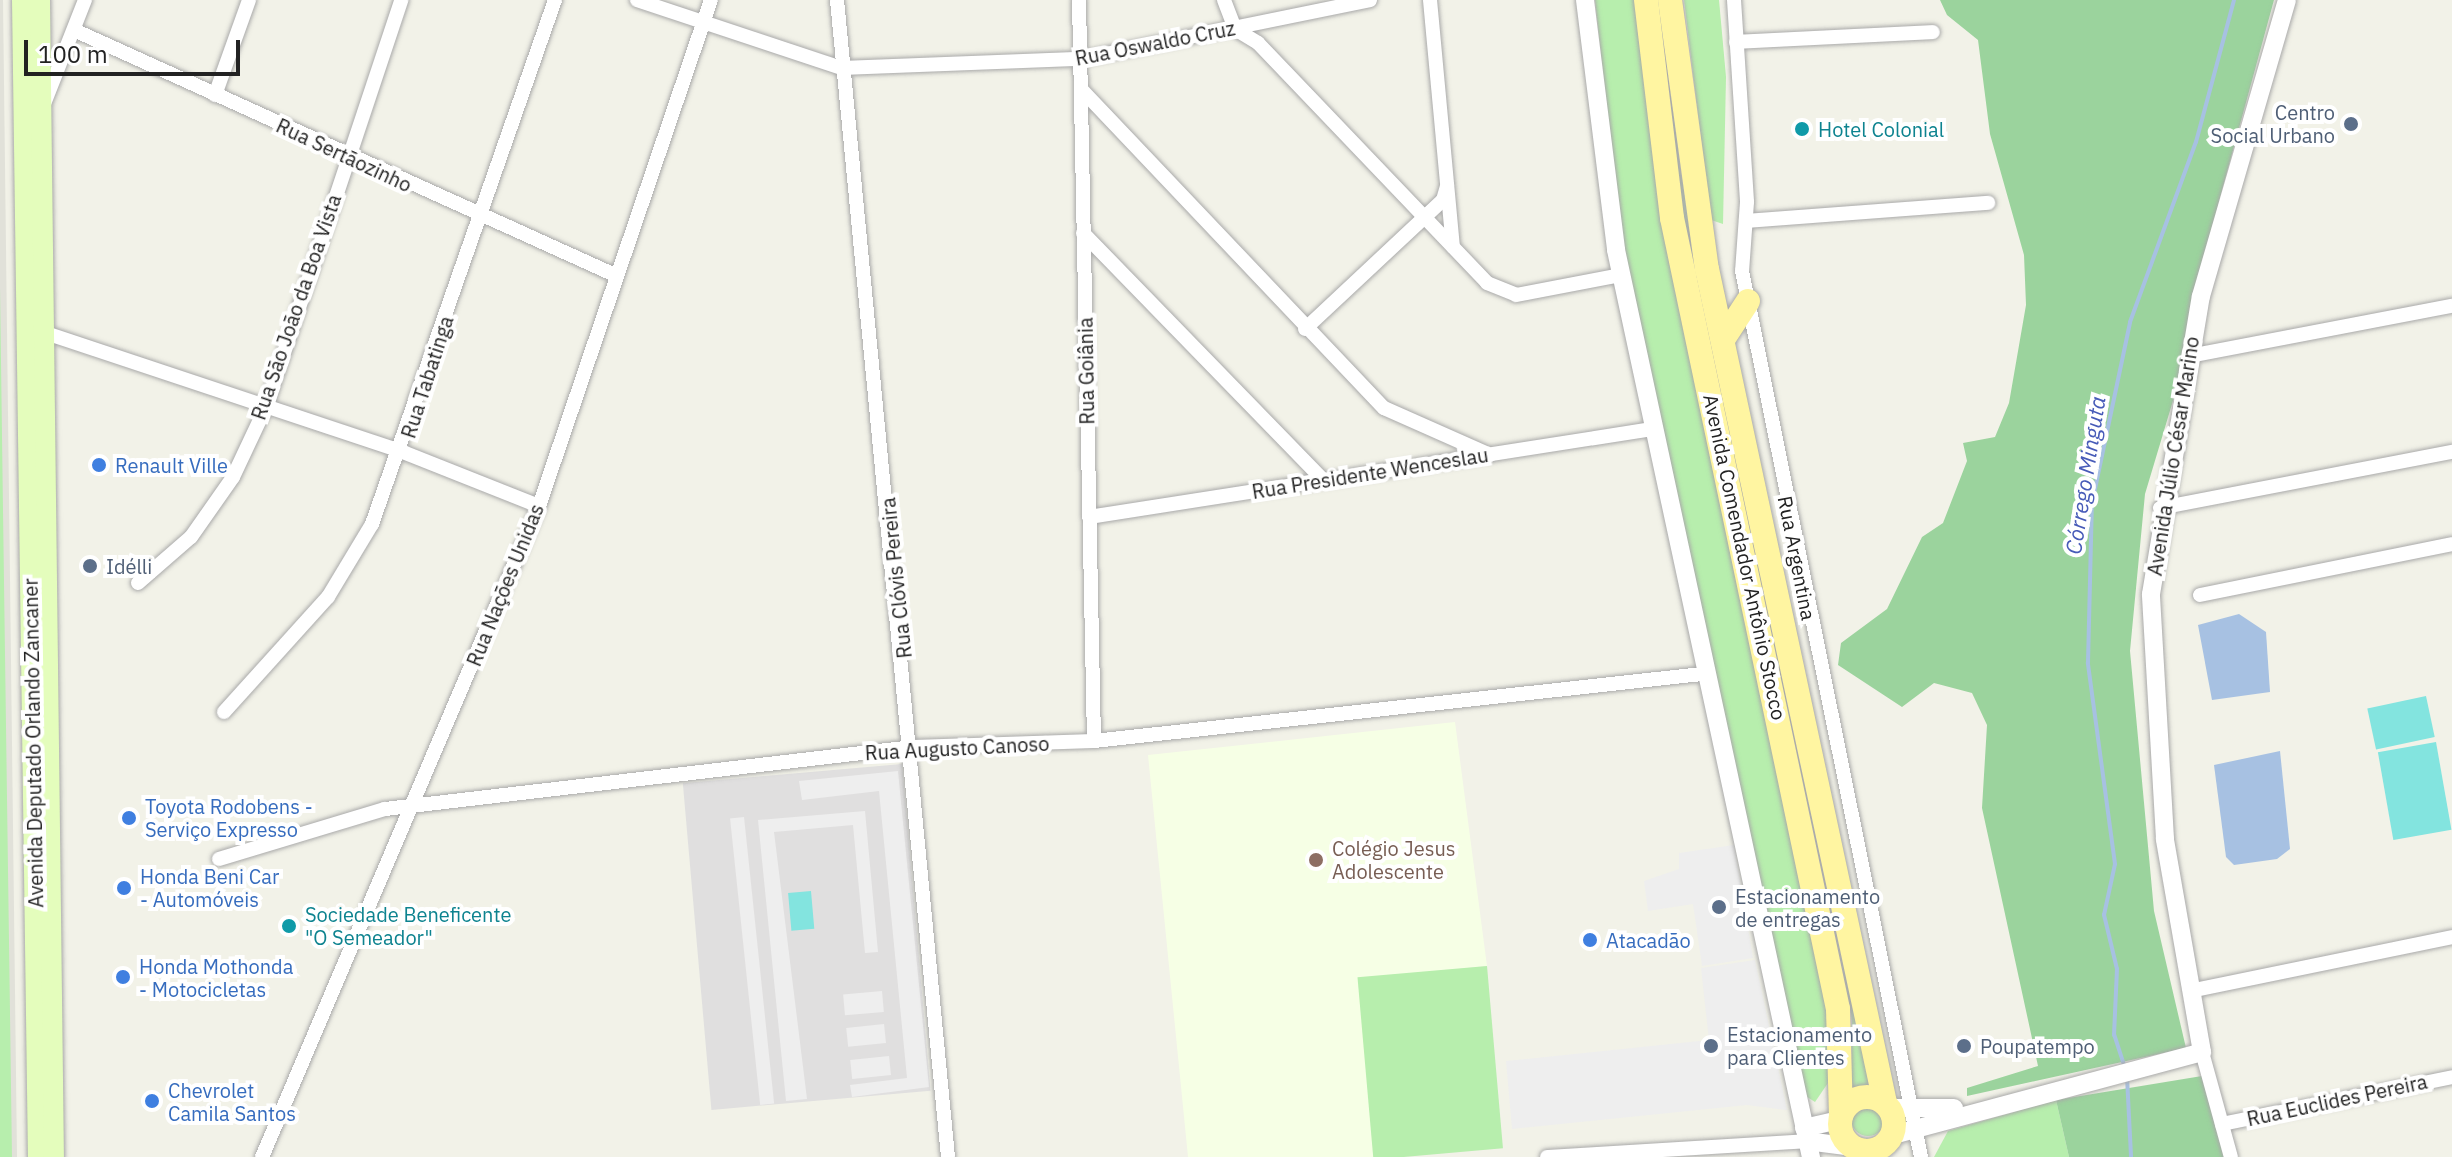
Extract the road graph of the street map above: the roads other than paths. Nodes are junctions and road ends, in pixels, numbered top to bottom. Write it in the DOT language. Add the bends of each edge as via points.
graph roads {
  1 [pos="22,0"];
  2 [pos="40,0"];
  3 [pos="85,0"];
  4 [pos="249,0"];
  5 [pos="401,0"];
  6 [pos="555,0"];
  7 [pos="637,0"];
  8 [pos="711,0"];
  9 [pos="837,0"];
  10 [pos="1079,0"];
  11 [pos="1224,0"];
  12 [pos="1370,0"];
  13 [pos="1430,0"];
  14 [pos="1585,0"];
  15 [pos="1646,0"];
  16 [pos="1670,0"];
  17 [pos="1734,0"];
  18 [pos="2287,0"];
  19 [pos="703,23"];
  20 [pos="1235,29"];
  21 [pos="74,30"];
  22 [pos="1933,32"];
  23 [pos="1736,42"];
  24 [pos="1081,59"];
  25 [pos="39,64"];
  26 [pos="60,67"];
  27 [pos="842,68"];
  28 [pos="1081,89"];
  29 [pos="215,95"];
  30 [pos="42,111"];
  31 [pos="347,156"];
  32 [pos="1447,184"];
  33 [pos="1988,203"];
  34 [pos="1423,212"];
  35 [pos="480,217"];
  36 [pos="1746,221"];
  37 [pos="1083,233"];
  38 [pos="1453,247"];
  39 [pos="1621,275"];
  40 [pos="617,276"];
  41 [pos="36,288"];
  42 [pos="1748,301"];
  43 [pos="2452,306"];
  44 [pos="1305,329"];
  45 [pos="36,330"];
  46 [pos="1724,338"];
  47 [pos="2189,356"];
  48 [pos="37,375"];
  49 [pos="266,407"];
  50 [pos="1652,429"];
  51 [pos="403,452"];
  52 [pos="2452,452"];
  53 [pos="1490,455"];
  54 [pos="1323,480"];
  55 [pos="539,506"];
  56 [pos="2160,508"];
  57 [pos="1089,517"];
  58 [pos="2452,544"];
  59 [pos="138,583"];
  60 [pos="2200,595"];
  61 [pos="1702,674"];
  62 [pos="224,712"];
  63 [pos="1094,741"];
  64 [pos="913,747"];
  65 [pos="413,807"];
  66 [pos="219,859"];
  67 [pos="2452,937"];
  68 [pos="2190,991"];
  69 [pos="2202,1052"];
  70 [pos="2452,1077"];
  71 [pos="1841,1118"];
  72 [pos="2222,1124"];
  73 [pos="1897,1126"];
  74 [pos="1807,1142"];
  75 [pos="1854,1152"];
  76 [pos="38,1157"];
  77 [pos="54,1157"];
  78 [pos="262,1157"];
  79 [pos="948,1157"];
  80 [pos="1547,1157"];
  81 [pos="1921,1157"];
  82 [pos="2231,1157"];
  1 -- 41 [label="main road, Avenida Deputado Orlando Zancaner"];
  2 -- 25 [label="main road, Avenida Deputado Orlando Zancaner"];
  3 -- 21 [label="street"];
  4 -- 29 [label="street"];
  5 -- 31 [label="street, Rua São João da Boa Vista"];
  6 -- 35 [label="street, Rua Tabatinga"];
  7 -- 19 [label="street"];
  8 -- 19 [label="street, Rua Nações Unidas"];
  9 -- 27 [label="street, Rua Clóvis Pereira"];
  10 -- 24 [label="street, Rua Goiânia"];
  11 -- 20 [label="street"];
  12 -- 20 [label="street, Rua Oswaldo Cruz"];
  13 -- 32 [label="street"];
  14 -- 39 [label="street"];
  15 -- 71 [label="main road, Avenida Comendador Antônio Stocco" via="1672,218 1838,1009"];
  16 -- 46 [label="main road, Avenida Comendador Antônio Stocco" via="1696,203"];
  17 -- 23 [label="street, Rua Argentina"];
  18 -- 47 [label="street, Avenida Júlio César Marino"];
  19 -- 27 [label="street"];
  19 -- 40 [label="street, Rua Nações Unidas"];
  20 -- 24 [label="street, Rua Oswaldo Cruz"];
  20 -- 34 [label="street" via="1258,43"];
  21 -- 26 [label="street"];
  21 -- 29 [label="street, Rua Sertãozinho"];
  22 -- 23 [label="street"];
  23 -- 36 [label="street, Rua Argentina"];
  24 -- 27 [label="street, Rua Oswaldo Cruz"];
  24 -- 28 [label="street, Rua Goiânia"];
  25 -- 26 [label="street"];
  25 -- 30 [label="main road, Avenida Deputado Orlando Zancaner"];
  26 -- 30 [label="street"];
  27 -- 64 [label="street, Rua Clóvis Pereira"];
  28 -- 37 [label="street, Rua Goiânia"];
  28 -- 44 [label="street"];
  29 -- 31 [label="street, Rua Sertãozinho"];
  30 -- 41 [label="main road, Avenida Deputado Orlando Zancaner"];
  31 -- 35 [label="street, Rua Sertãozinho"];
  31 -- 49 [label="street, Rua São João da Boa Vista"];
  32 -- 34 [label="street" via="1443,200"];
  32 -- 38 [label="street"];
  33 -- 36 [label="street"];
  34 -- 38 [label="street"];
  34 -- 44 [label="street"];
  35 -- 40 [label="street, Rua Sertãozinho"];
  35 -- 51 [label="street, Rua Tabatinga"];
  36 -- 42 [label="street, Rua Argentina" via="1742,271"];
  37 -- 54 [label="street"];
  37 -- 57 [label="street, Rua Goiânia"];
  38 -- 39 [label="street" via="1487,283 1516,295"];
  39 -- 50 [label="street"];
  40 -- 55 [label="street, Rua Nações Unidas"];
  41 -- 45 [label="main road, Avenida Deputado Orlando Zancaner"];
  42 -- 46 [label="main road"];
  42 -- 73 [label="street, Rua Argentina"];
  43 -- 47 [label="street"];
  44 -- 53 [label="street" via="1384,408"];
  45 -- 48 [label="main road, Avenida Deputado Orlando Zancaner"];
  45 -- 49 [label="street"];
  46 -- 73 [label="main road, Avenida Comendador Antônio Stocco"];
  47 -- 56 [label="street, Avenida Júlio César Marino"];
  48 -- 76 [label="main road, Avenida Deputado Orlando Zancaner"];
  48 -- 77 [label="main road, Avenida Deputado Orlando Zancaner"];
  49 -- 51 [label="street"];
  49 -- 59 [label="street, Rua São João da Boa Vista" via="233,477 191,537"];
  50 -- 53 [label="street, Rua Presidente Wenceslau"];
  50 -- 61 [label="street"];
  51 -- 55 [label="street"];
  51 -- 62 [label="street, Rua Tabatinga" via="372,524 328,597"];
  52 -- 56 [label="street"];
  53 -- 54 [label="street, Rua Presidente Wenceslau"];
  54 -- 57 [label="street, Rua Presidente Wenceslau"];
  55 -- 65 [label="street, Rua Nações Unidas"];
  56 -- 68 [label="street, Avenida Júlio César Marino" via="2152,645 2165,839"];
  57 -- 63 [label="street, Rua Goiânia"];
  58 -- 60 [label="street"];
  61 -- 63 [label="street, Rua Augusto Canoso"];
  61 -- 74 [label="street"];
  63 -- 64 [label="street, Rua Augusto Canoso"];
  64 -- 65 [label="street, Rua Augusto Canoso"];
  64 -- 79 [label="street, Rua Clóvis Pereira"];
  65 -- 66 [label="street, Rua Augusto Canoso"];
  65 -- 78 [label="street, Rua Nações Unidas"];
  67 -- 68 [label="street"];
  68 -- 69 [label="street, Avenida Júlio César Marino"];
  69 -- 72 [label="street, Avenida Júlio César Marino"];
  69 -- 73 [label="street"];
  70 -- 72 [label="street, Rua Euclides Pereira"];
  71 -- 73 [label="main road" via="1864,1096"];
  71 -- 74 [label="street"];
  71 -- 75 [label="main road"];
  72 -- 82 [label="street, Avenida Júlio César Marino"];
  73 -- 75 [label="main road" via="1870,1151"];
  73 -- 81 [label="street, Rua Argentina"];
  74 -- 75 [label="street"];
  74 -- 80 [label="street" via="1761,1139"];
}
